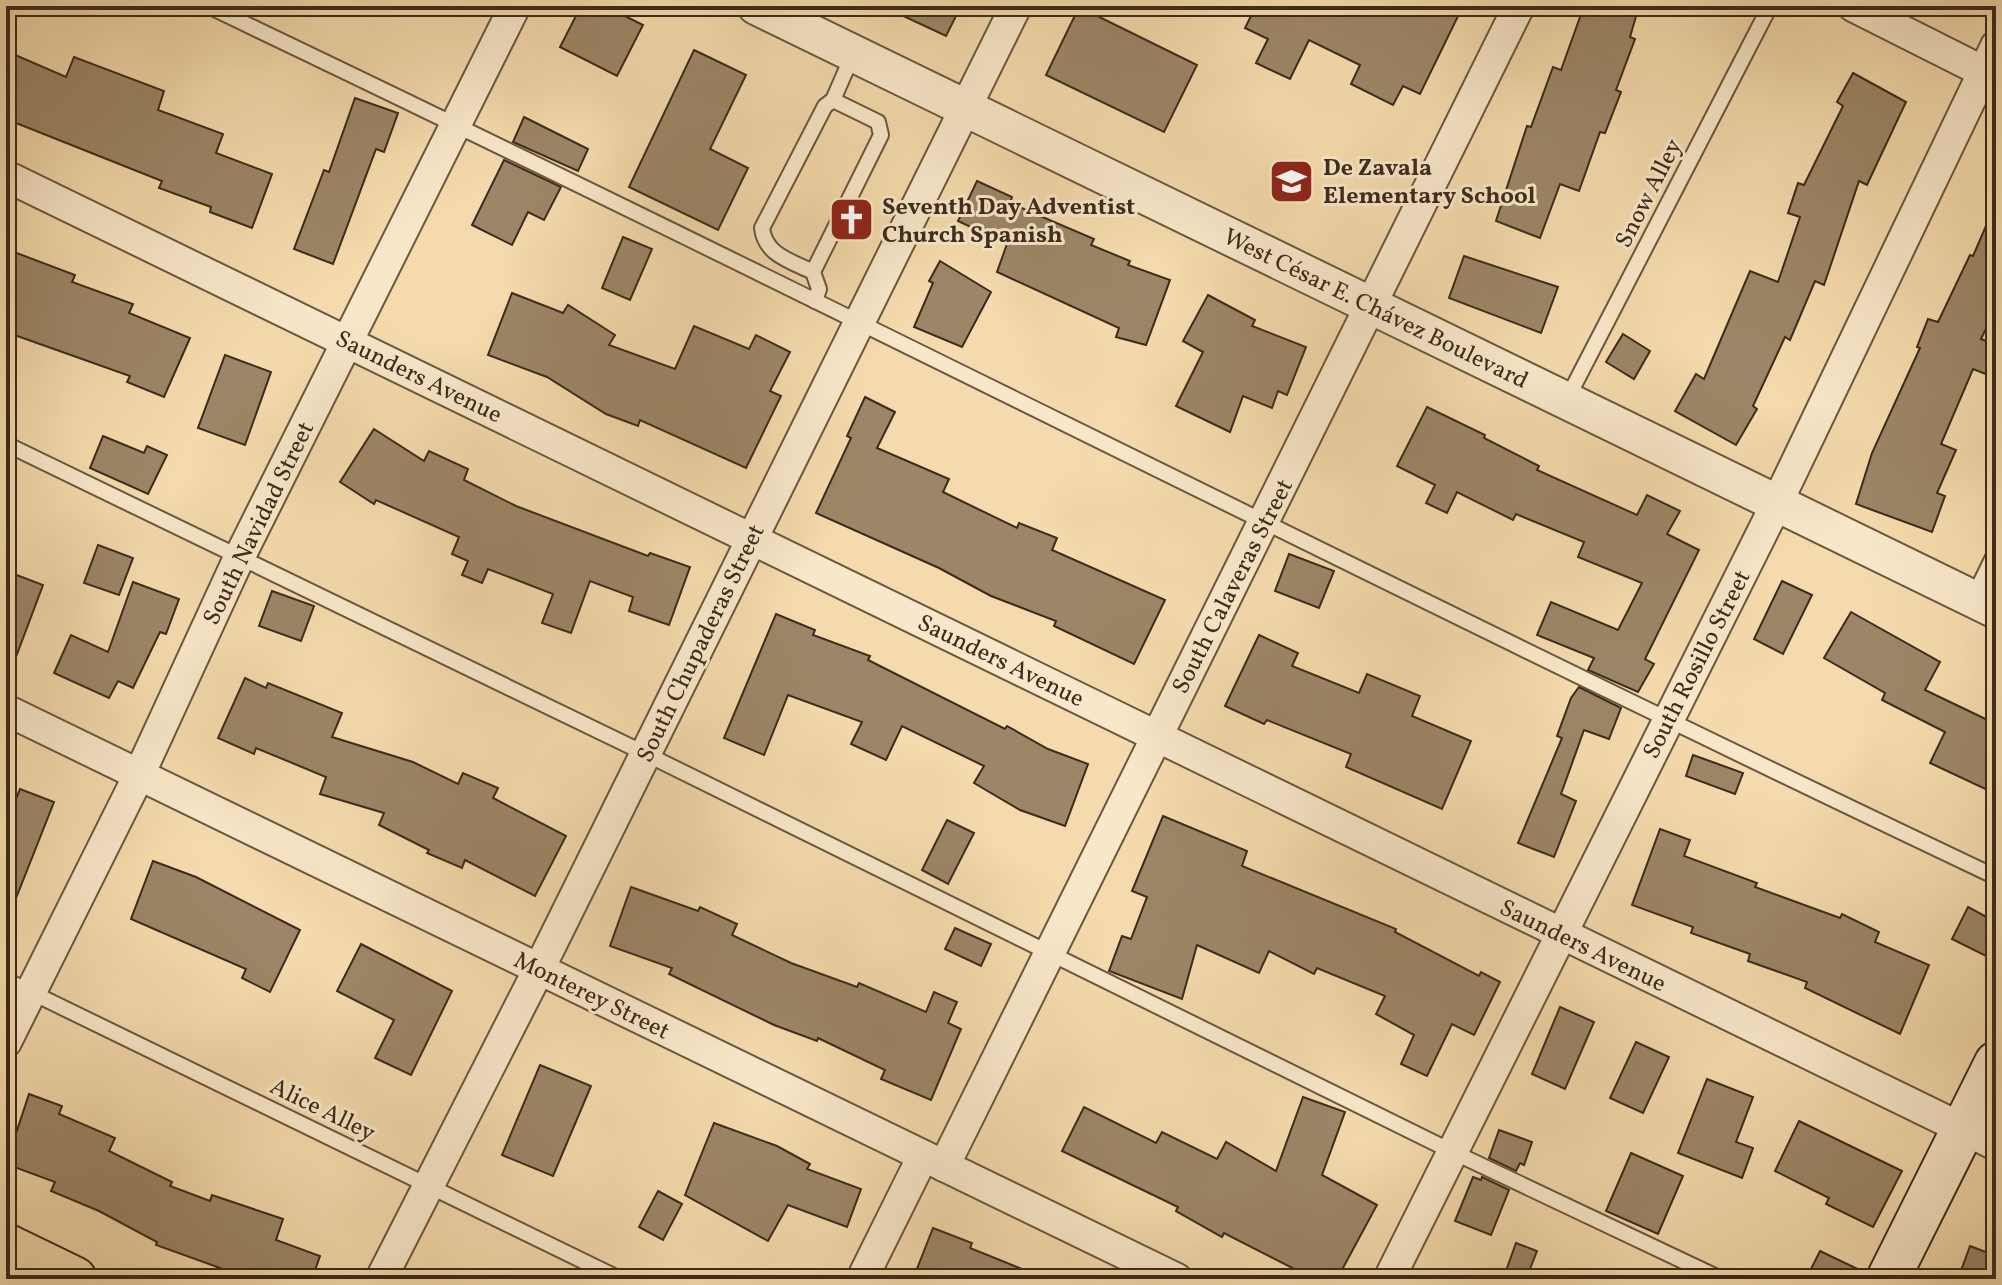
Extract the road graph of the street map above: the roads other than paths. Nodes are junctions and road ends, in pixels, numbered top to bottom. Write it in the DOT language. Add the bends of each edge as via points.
graph roads {
  1 [pos="208,6"];
  2 [pos="515,6"];
  3 [pos="1016,6"];
  4 [pos="1519,6"];
  5 [pos="1770,6"];
  6 [pos="1853,6"];
  7 [pos="764,8"];
  8 [pos="854,53"];
  9 [pos="1992,65"];
  10 [pos="836,94"];
  11 [pos="965,108"];
  12 [pos="455,124"];
  13 [pos="6,176"];
  14 [pos="813,272"];
  15 [pos="817,295"];
  16 [pos="1372,306"];
  17 [pos="859,322"];
  18 [pos="347,341"];
  19 [pos="1566,401"];
  20 [pos="6,444"];
  21 [pos="1776,505"];
  22 [pos="1265,522"];
  23 [pos="752,539"];
  24 [pos="1996,551"];
  25 [pos="238,560"];
  26 [pos="1984,604"];
  27 [pos="6,710"];
  28 [pos="1667,721"];
  29 [pos="1158,736"];
  30 [pos="646,754"];
  31 [pos="139,775"];
  32 [pos="1996,877"];
  33 [pos="1561,934"];
  34 [pos="1050,954"];
  35 [pos="539,969"];
  36 [pos="18,986"];
  37 [pos="6,1042"];
  38 [pos="1996,1063"];
  39 [pos="1980,1137"];
  40 [pos="1453,1152"];
  41 [pos="934,1161"];
  42 [pos="429,1185"];
  43 [pos="6,1246"];
  44 [pos="74,1279"];
  45 [pos="381,1279"];
  46 [pos="620,1279"];
  47 [pos="862,1279"];
  48 [pos="1177,1279"];
  49 [pos="1389,1279"];
  50 [pos="1721,1279"];
  51 [pos="1888,1279"];
  1 -- 12 [label="lane"];
  2 -- 12 [label="street, South Navidad Street"];
  3 -- 11 [label="street, South Chupaderas Street"];
  4 -- 16 [label="street, South Calaveras Street"];
  5 -- 19 [label="lane, Snow Alley"];
  6 -- 9 [label="street"];
  7 -- 8 [label="street, West César E. Chávez Boulevard"];
  8 -- 10 [label="lane"];
  8 -- 11 [label="street, West César E. Chávez Boulevard"];
  9 -- 21 [label="street, South Rosillo Street"];
  10 -- 14 [label="lane" via="878,122 881,135"];
  10 -- 14 [label="lane" via="762,228 764,242 775,254"];
  11 -- 16 [label="street, West César E. Chávez Boulevard"];
  11 -- 17 [label="street, South Chupaderas Street"];
  12 -- 15 [label="lane"];
  12 -- 18 [label="street, South Navidad Street"];
  13 -- 18 [label="street, Saunders Avenue"];
  14 -- 15 [label="lane"];
  15 -- 17 [label="lane"];
  16 -- 19 [label="street, West César E. Chávez Boulevard"];
  16 -- 22 [label="street, South Calaveras Street"];
  17 -- 22 [label="lane"];
  17 -- 23 [label="street, South Chupaderas Street"];
  18 -- 23 [label="street, Saunders Avenue"];
  18 -- 25 [label="street, South Navidad Street"];
  19 -- 21 [label="street, West César E. Chávez Boulevard"];
  20 -- 25 [label="lane"];
  21 -- 26 [label="street, West César E. Chávez Boulevard"];
  21 -- 28 [label="street, South Rosillo Street"];
  22 -- 28 [label="lane"];
  22 -- 29 [label="street, South Calaveras Street"];
  23 -- 29 [label="street, Saunders Avenue"];
  23 -- 30 [label="street, South Chupaderas Street"];
  24 -- 26 [label="lane"];
  25 -- 30 [label="lane"];
  25 -- 31 [label="street, South Navidad Street"];
  27 -- 31 [label="street, Monterey Street"];
  28 -- 32 [label="lane"];
  28 -- 33 [label="street, South Rosillo Street"];
  29 -- 33 [label="street, Saunders Avenue"];
  29 -- 34 [label="street, South Calaveras Street"];
  30 -- 34 [label="lane"];
  30 -- 35 [label="street, South Chupaderas Street"];
  31 -- 35 [label="street, Monterey Street"];
  31 -- 36 [label="street, South Navidad Street"];
  33 -- 39 [label="street, Saunders Avenue"];
  33 -- 40 [label="street, South Rosillo Street"];
  34 -- 40 [label="lane"];
  34 -- 41 [label="street, South Calaveras Street"];
  35 -- 41 [label="street, Monterey Street"];
  35 -- 42 [label="street, South Chupaderas Street"];
  36 -- 37 [label="street, South Navidad Street"];
  36 -- 42 [label="lane, Alice Alley"];
  38 -- 39 [label="main road"];
  39 -- 51 [label="main road"];
  40 -- 49 [label="street, South Rosillo Street"];
  40 -- 50 [label="lane"];
  41 -- 47 [label="street, South Calaveras Street"];
  41 -- 48 [label="street, Monterey Street"];
  42 -- 45 [label="street, South Chupaderas Street"];
  42 -- 46 [label="lane, Alice Alley"];
  43 -- 44 [label="main road"];
}
